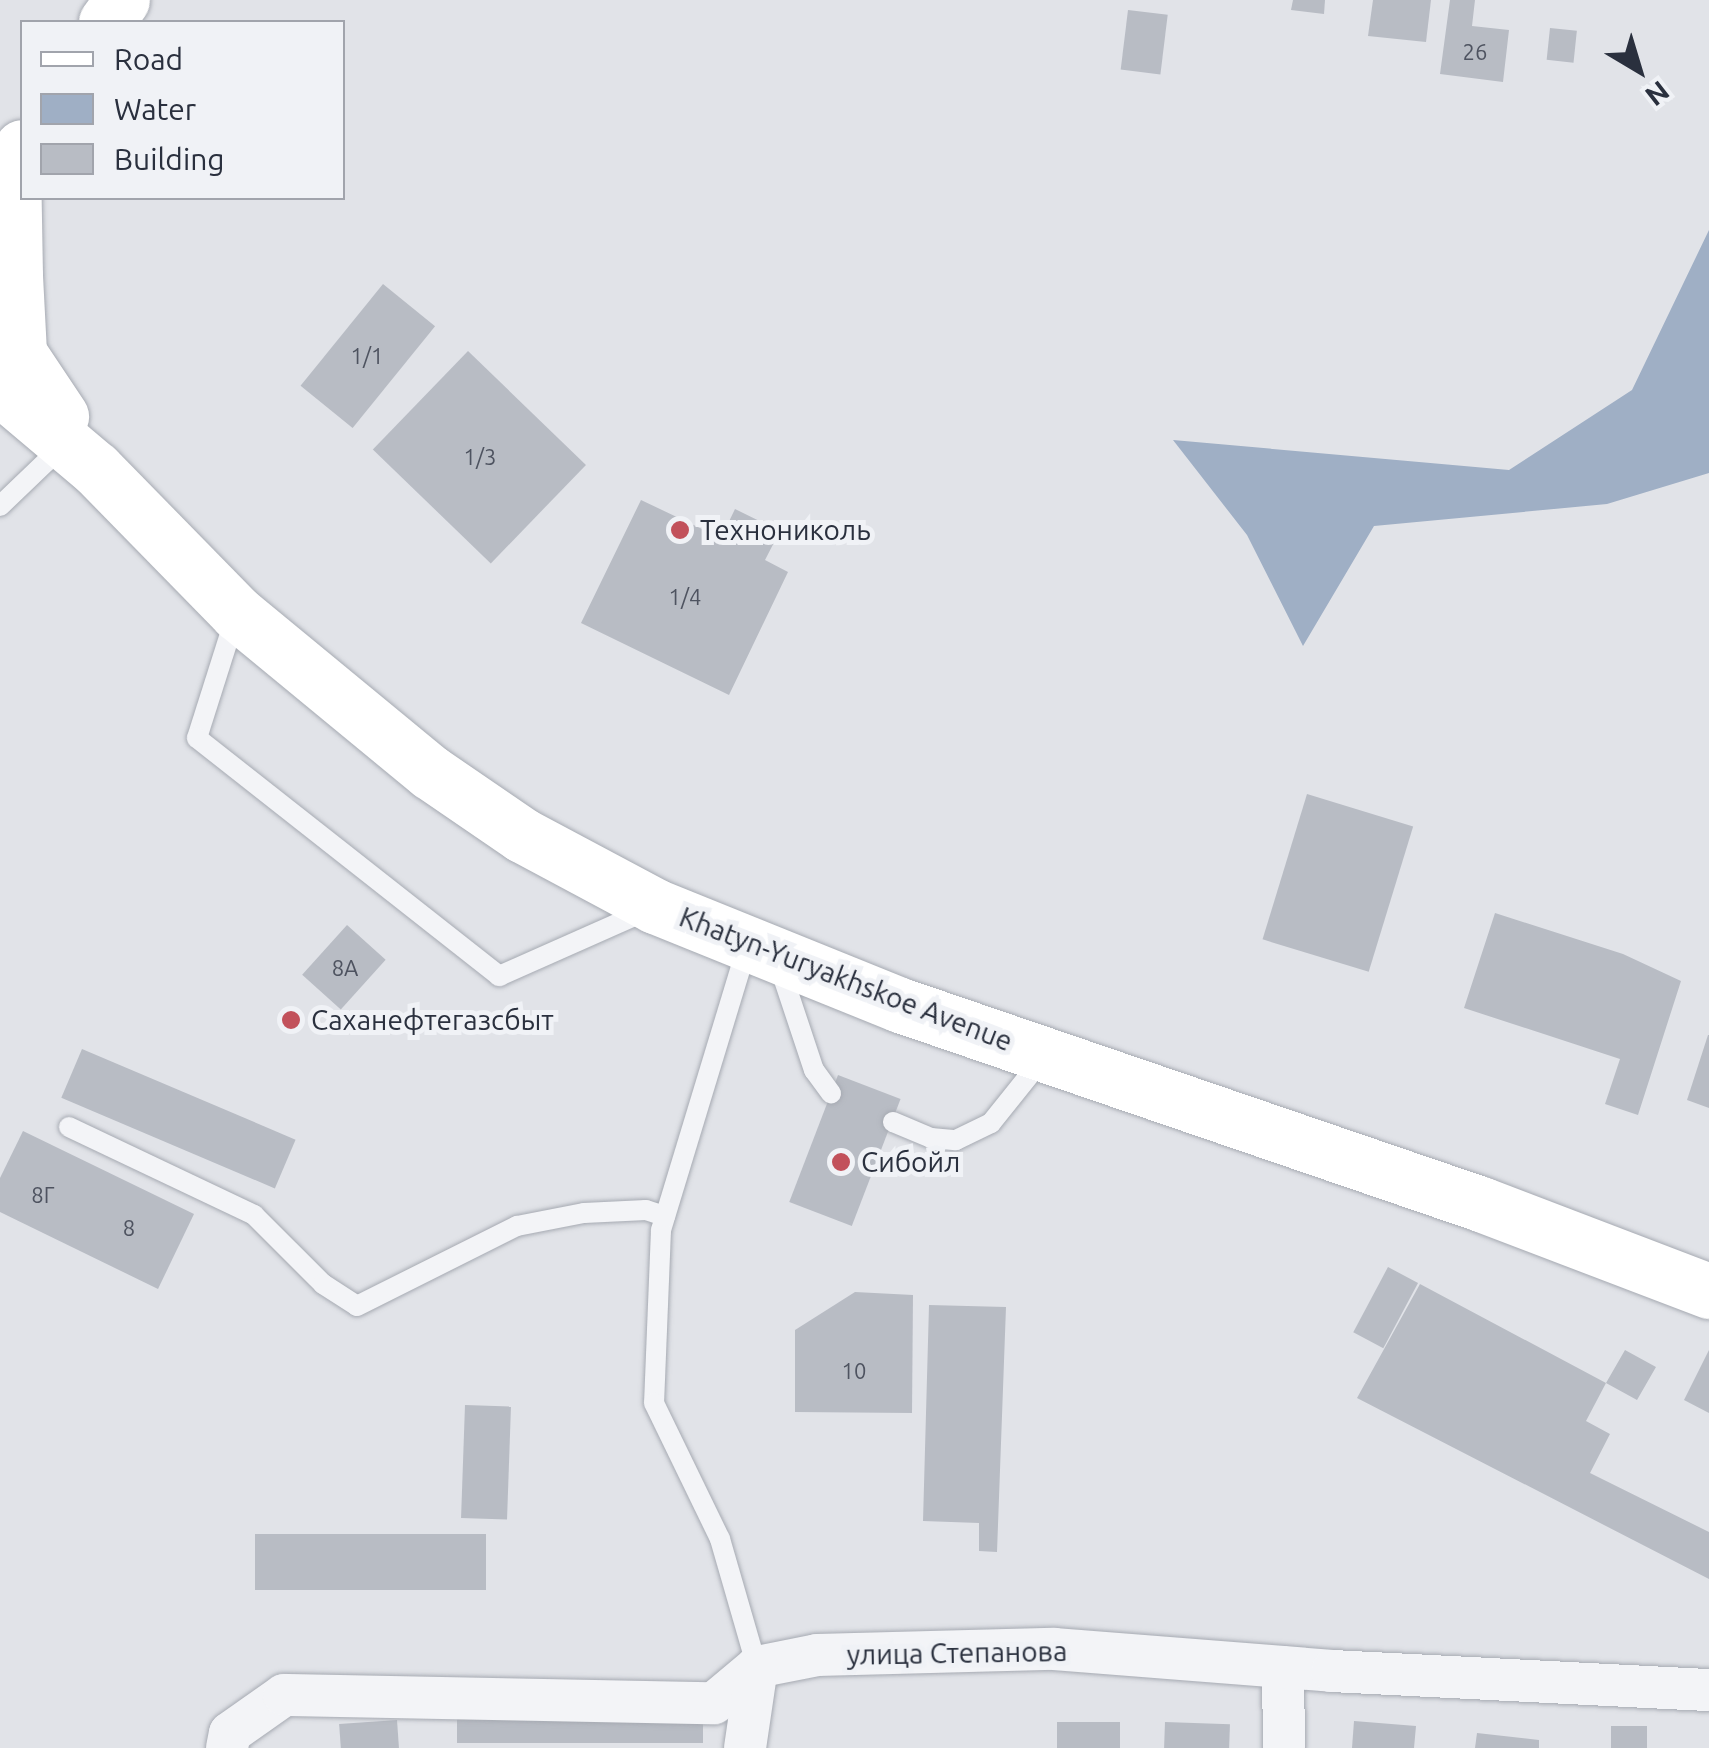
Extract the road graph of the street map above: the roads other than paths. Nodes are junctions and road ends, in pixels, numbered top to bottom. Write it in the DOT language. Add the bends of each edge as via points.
graph roads {
  1 [pos="20,150"];
  2 [pos="7,254"];
  3 [pos="0,388"];
  4 [pos="76,452"];
  5 [pos="0,506"];
  6 [pos="237,614"];
  7 [pos="655,906"];
  8 [pos="762,952"];
  9 [pos="1047,1054"];
  10 [pos="832,1092"];
  11 [pos="893,1122"];
  12 [pos="69,1127"];
  13 [pos="665,1216"];
  14 [pos="1709,1291"];
  15 [pos="758,1667"];
  16 [pos="1284,1668"];
  17 [pos="1709,1690"];
  18 [pos="228,1741"];
  19 [pos="745,1748"];
  20 [pos="1284,1748"];
  1 -- 2 [label="main road, Khatyn-Yuryakhskoe Avenue" via="13,163"];
  2 -- 4 [label="main road, Khatyn-Yuryakhskoe Avenue" via="20,353"];
  3 -- 4 [label="main road, Khatyn-Yuryakhskoe Avenue"];
  4 -- 5 [label="lane" via="47,462"];
  4 -- 6 [label="main road, Khatyn-Yuryakhskoe Avenue"];
  6 -- 7 [label="main road, Khatyn-Yuryakhskoe Avenue" via="430,772 522,835"];
  6 -- 7 [label="lane" via="197,738 498,976"];
  7 -- 8 [label="main road, Khatyn-Yuryakhskoe Avenue"];
  8 -- 9 [label="main road, Khatyn-Yuryakhskoe Avenue"];
  8 -- 10 [label="lane" via="814,1070"];
  8 -- 13 [label="lane"];
  9 -- 11 [label="lane" via="991,1123 956,1140"];
  9 -- 14 [label="main road, Khatyn-Yuryakhskoe Avenue" via="1481,1204"];
  12 -- 13 [label="lane" via="254,1215 323,1284 357,1306 518,1226 584,1213 646,1210"];
  13 -- 15 [label="lane" via="654,1403 720,1539"];
  15 -- 16 [label="street, улица Степанова" via="817,1655 1054,1648"];
  15 -- 18 [label="street, улица Степанова" via="714,1703 284,1695"];
  15 -- 19 [label="street"];
  16 -- 17 [label="street, улица Степанова"];
  16 -- 20 [label="street"];
}
